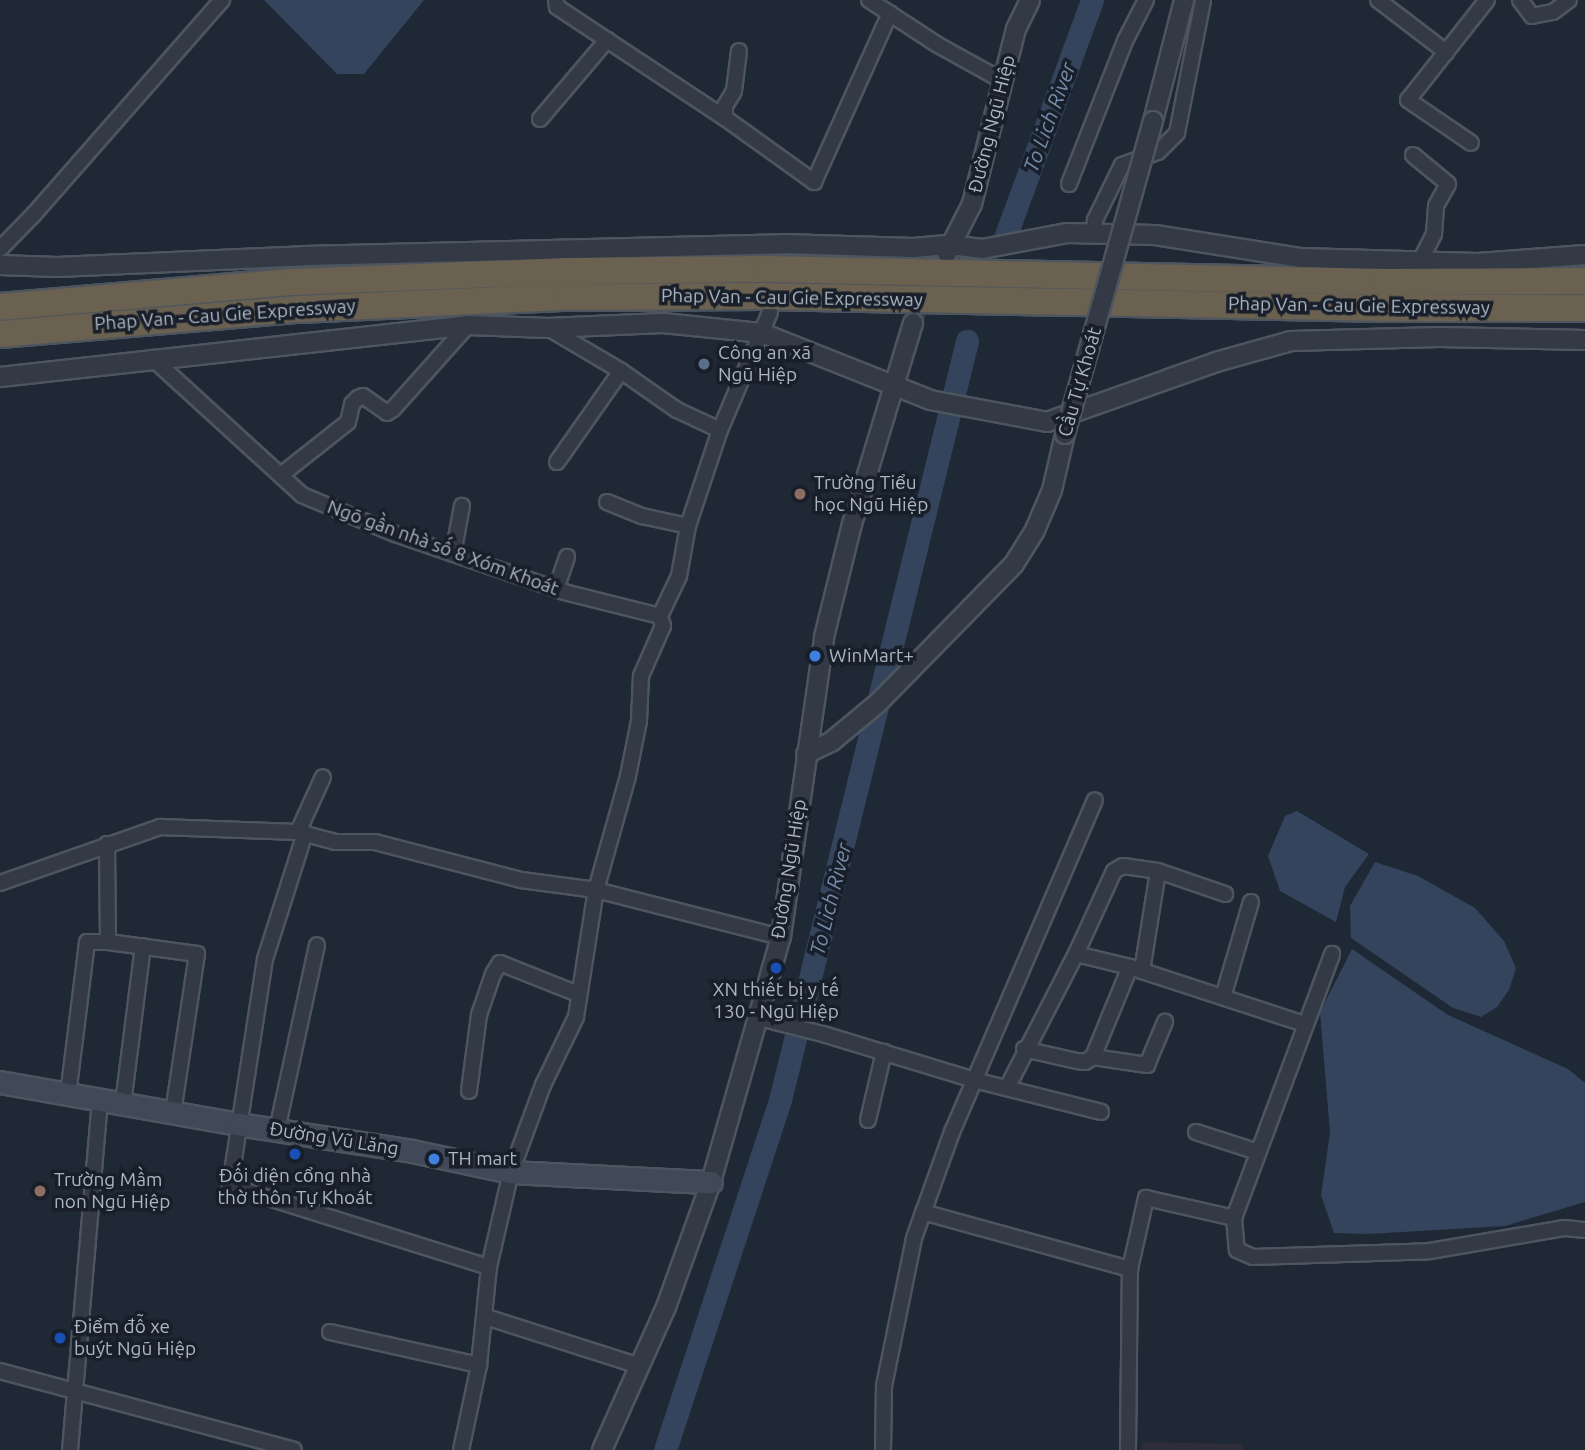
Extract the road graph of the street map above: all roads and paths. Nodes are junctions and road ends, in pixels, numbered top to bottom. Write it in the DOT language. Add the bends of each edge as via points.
graph roads {
  1 [pos="222,0"];
  2 [pos="556,0"];
  3 [pos="869,0"];
  4 [pos="1030,0"];
  5 [pos="1146,0"];
  6 [pos="1184,0"];
  7 [pos="1203,0"];
  8 [pos="1378,0"];
  9 [pos="1487,0"];
  10 [pos="1520,0"];
  11 [pos="1569,0"];
  12 [pos="890,13"];
  13 [pos="607,40"];
  14 [pos="738,51"];
  15 [pos="1446,52"];
  16 [pos="1003,81"];
  17 [pos="725,118"];
  18 [pos="540,119"];
  19 [pos="1471,143"];
  20 [pos="1413,155"];
  21 [pos="1069,184"];
  22 [pos="1094,233"];
  23 [pos="0,248"];
  24 [pos="946,250"];
  25 [pos="1585,255"];
  26 [pos="1420,261"];
  27 [pos="0,265"];
  28 [pos="1585,281"];
  29 [pos="0,307"];
  30 [pos="1585,308"];
  31 [pos="770,312"];
  32 [pos="917,323"];
  33 [pos="468,325"];
  34 [pos="548,328"];
  35 [pos="762,332"];
  36 [pos="0,334"];
  37 [pos="1585,340"];
  38 [pos="152,358"];
  39 [pos="621,370"];
  40 [pos="0,377"];
  41 [pos="895,387"];
  42 [pos="720,430"];
  43 [pos="557,462"];
  44 [pos="281,475"];
  45 [pos="607,502"];
  46 [pos="463,506"];
  47 [pos="688,526"];
  48 [pos="453,554"];
  49 [pos="567,557"];
  50 [pos="556,589"];
  51 [pos="660,615"];
  52 [pos="806,754"];
  53 [pos="323,777"];
  54 [pos="1096,800"];
  55 [pos="302,832"];
  56 [pos="107,844"];
  57 [pos="1158,871"];
  58 [pos="0,883"];
  59 [pos="596,890"];
  60 [pos="1225,894"];
  61 [pos="1251,902"];
  62 [pos="781,937"];
  63 [pos="108,942"];
  64 [pos="317,945"];
  65 [pos="143,946"];
  66 [pos="1076,954"];
  67 [pos="1332,954"];
  68 [pos="1136,969"];
  69 [pos="578,994"];
  70 [pos="1223,997"];
  71 [pos="763,1018"];
  72 [pos="1165,1023"];
  73 [pos="1304,1024"];
  74 [pos="1024,1049"];
  75 [pos="884,1052"];
  76 [pos="1093,1057"];
  77 [pos="974,1080"];
  78 [pos="0,1082"];
  79 [pos="1007,1088"];
  80 [pos="469,1091"];
  81 [pos="68,1095"];
  82 [pos="100,1101"];
  83 [pos="123,1104"];
  84 [pos="173,1112"];
  85 [pos="1101,1112"];
  86 [pos="868,1120"];
  87 [pos="238,1124"];
  88 [pos="277,1130"];
  89 [pos="1196,1132"];
  90 [pos="1258,1152"];
  91 [pos="511,1172"];
  92 [pos="711,1182"];
  93 [pos="923,1212"];
  94 [pos="1234,1218"];
  95 [pos="1585,1230"];
  96 [pos="489,1267"];
  97 [pos="1130,1269"];
  98 [pos="486,1317"];
  99 [pos="330,1332"];
  100 [pos="479,1365"];
  101 [pos="640,1366"];
  102 [pos="0,1371"];
  103 [pos="77,1391"];
  104 [pos="70,1450"];
  105 [pos="294,1450"];
  106 [pos="461,1450"];
  107 [pos="602,1450"];
  108 [pos="883,1450"];
  109 [pos="1128,1450"];
  1 -- 23 [label="street"];
  2 -- 13 [label="street" via="557,7"];
  3 -- 12 [label="street"];
  4 -- 16 [label="street, Đường Ngũ Hiệp" via="1016,29"];
  5 -- 21 [label="street" via="1125,41"];
  6 -- 52 [label="street, Cầu Tự Khoát, bridge" via="1052,490 1035,530 1014,564 873,708 831,742"];
  7 -- 22 [label="street" via="1177,133 1158,152 1122,165"];
  8 -- 15 [label="street"];
  9 -- 15 [label="street"];
  10 -- 11 [label="street" via="1532,16 1553,12"];
  12 -- 16 [label="street"];
  12 -- 17 [label="street" via="814,182"];
  13 -- 17 [label="street"];
  13 -- 18 [label="street"];
  14 -- 17 [label="street" via="734,91 725,106"];
  15 -- 19 [label="street" via="1408,100"];
  16 -- 24 [label="street, Đường Ngũ Hiệp" via="972,204"];
  20 -- 26 [label="street" via="1448,184 1436,206 1434,234"];
  22 -- 24 [label="street"];
  22 -- 26 [label="street" via="1155,235 1301,258"];
  24 -- 27 [label="street" via="304,256 57,267"];
  25 -- 26 [label="street" via="1477,263"];
  28 -- 29 [label="highway, Phap Van - Cau Gie Expressway" via="1385,282 765,269 569,271 294,282"];
  30 -- 36 [label="highway, Phap Van - Cau Gie Expressway" via="568,297 299,309"];
  31 -- 35 [label="street"];
  32 -- 41 [label="street, Đường Ngũ Hiệp"];
  33 -- 34 [label="street"];
  33 -- 38 [label="street"];
  33 -- 44 [label="street" via="393,409 387,412 363,396 358,398 348,422"];
  34 -- 35 [label="street" via="663,323"];
  34 -- 39 [label="street"];
  35 -- 41 [label="street"];
  35 -- 42 [label="street"];
  37 -- 41 [label="street" via="1291,341 1216,362 1047,422 962,408"];
  38 -- 40 [label="street"];
  38 -- 44 [label="street, Ngõ gần nhà số 8 Xóm Khoát"];
  39 -- 42 [label="street" via="667,404"];
  39 -- 43 [label="street"];
  41 -- 52 [label="street, Đường Ngũ Hiệp" via="842,562 824,637"];
  42 -- 47 [label="street"];
  44 -- 48 [label="street, Ngõ gần nhà số 8 Xóm Khoát" via="302,495"];
  45 -- 47 [label="street"];
  46 -- 48 [label="street"];
  47 -- 51 [label="street" via="678,576"];
  48 -- 50 [label="street, Ngõ gần nhà số 8 Xóm Khoát"];
  49 -- 50 [label="street"];
  50 -- 51 [label="street, Ngõ gần nhà số 8 Xóm Khoát"];
  51 -- 59 [label="street" via="663,626 640,676 639,720 628,776"];
  52 -- 62 [label="street, Đường Ngũ Hiệp"];
  53 -- 55 [label="street"];
  54 -- 77 [label="street"];
  55 -- 56 [label="street" via="160,827"];
  55 -- 59 [label="street" via="335,842 375,842 521,880"];
  55 -- 87 [label="street" via="265,959"];
  56 -- 58 [label="street"];
  56 -- 63 [label="street"];
  57 -- 60 [label="street"];
  57 -- 66 [label="street" via="1124,866 1114,871"];
  57 -- 68 [label="street"];
  59 -- 62 [label="street"];
  59 -- 69 [label="street"];
  61 -- 70 [label="street"];
  62 -- 71 [label="street, Đường Ngũ Hiệp"];
  63 -- 65 [label="street"];
  63 -- 81 [label="street" via="87,942"];
  64 -- 88 [label="street"];
  65 -- 83 [label="street"];
  65 -- 84 [label="street" via="197,954"];
  66 -- 68 [label="street"];
  66 -- 74 [label="street"];
  67 -- 73 [label="street"];
  68 -- 70 [label="street"];
  68 -- 76 [label="street"];
  69 -- 80 [label="street" via="500,964 479,1015"];
  69 -- 91 [label="street" via="576,1017 543,1085"];
  70 -- 73 [label="street"];
  71 -- 75 [label="street"];
  71 -- 92 [label="street, Đường Ngũ Hiệp"];
  72 -- 76 [label="street" via="1147,1065"];
  73 -- 90 [label="street"];
  74 -- 76 [label="street" via="1085,1062"];
  74 -- 79 [label="street"];
  75 -- 77 [label="street"];
  75 -- 86 [label="street"];
  77 -- 79 [label="street"];
  77 -- 93 [label="street"];
  78 -- 81 [label="main road, Đường Vũ Lăng"];
  79 -- 85 [label="street"];
  81 -- 82 [label="main road, Đường Vũ Lăng"];
  82 -- 83 [label="main road, Đường Vũ Lăng"];
  82 -- 103 [label="street"];
  83 -- 84 [label="main road, Đường Vũ Lăng"];
  84 -- 87 [label="main road, Đường Vũ Lăng"];
  87 -- 88 [label="main road, Đường Vũ Lăng"];
  87 -- 96 [label="street" via="230,1186"];
  88 -- 91 [label="main road, Đường Vũ Lăng"];
  89 -- 90 [label="street"];
  90 -- 94 [label="street"];
  91 -- 92 [label="main road, Đường Vũ Lăng"];
  91 -- 96 [label="street"];
  92 -- 101 [label="street, Đường Ngũ Hiệp"];
  93 -- 97 [label="street"];
  93 -- 108 [label="street" via="884,1386"];
  94 -- 95 [label="street" via="1237,1250 1253,1257 1430,1251 1565,1228"];
  94 -- 97 [label="street" via="1146,1198"];
  96 -- 98 [label="street"];
  97 -- 109 [label="street"];
  98 -- 100 [label="street"];
  98 -- 101 [label="street"];
  99 -- 100 [label="street"];
  100 -- 106 [label="street"];
  101 -- 107 [label="street, Đường Ngũ Hiệp"];
  102 -- 103 [label="street"];
  103 -- 104 [label="street"];
  103 -- 105 [label="street"];
}
